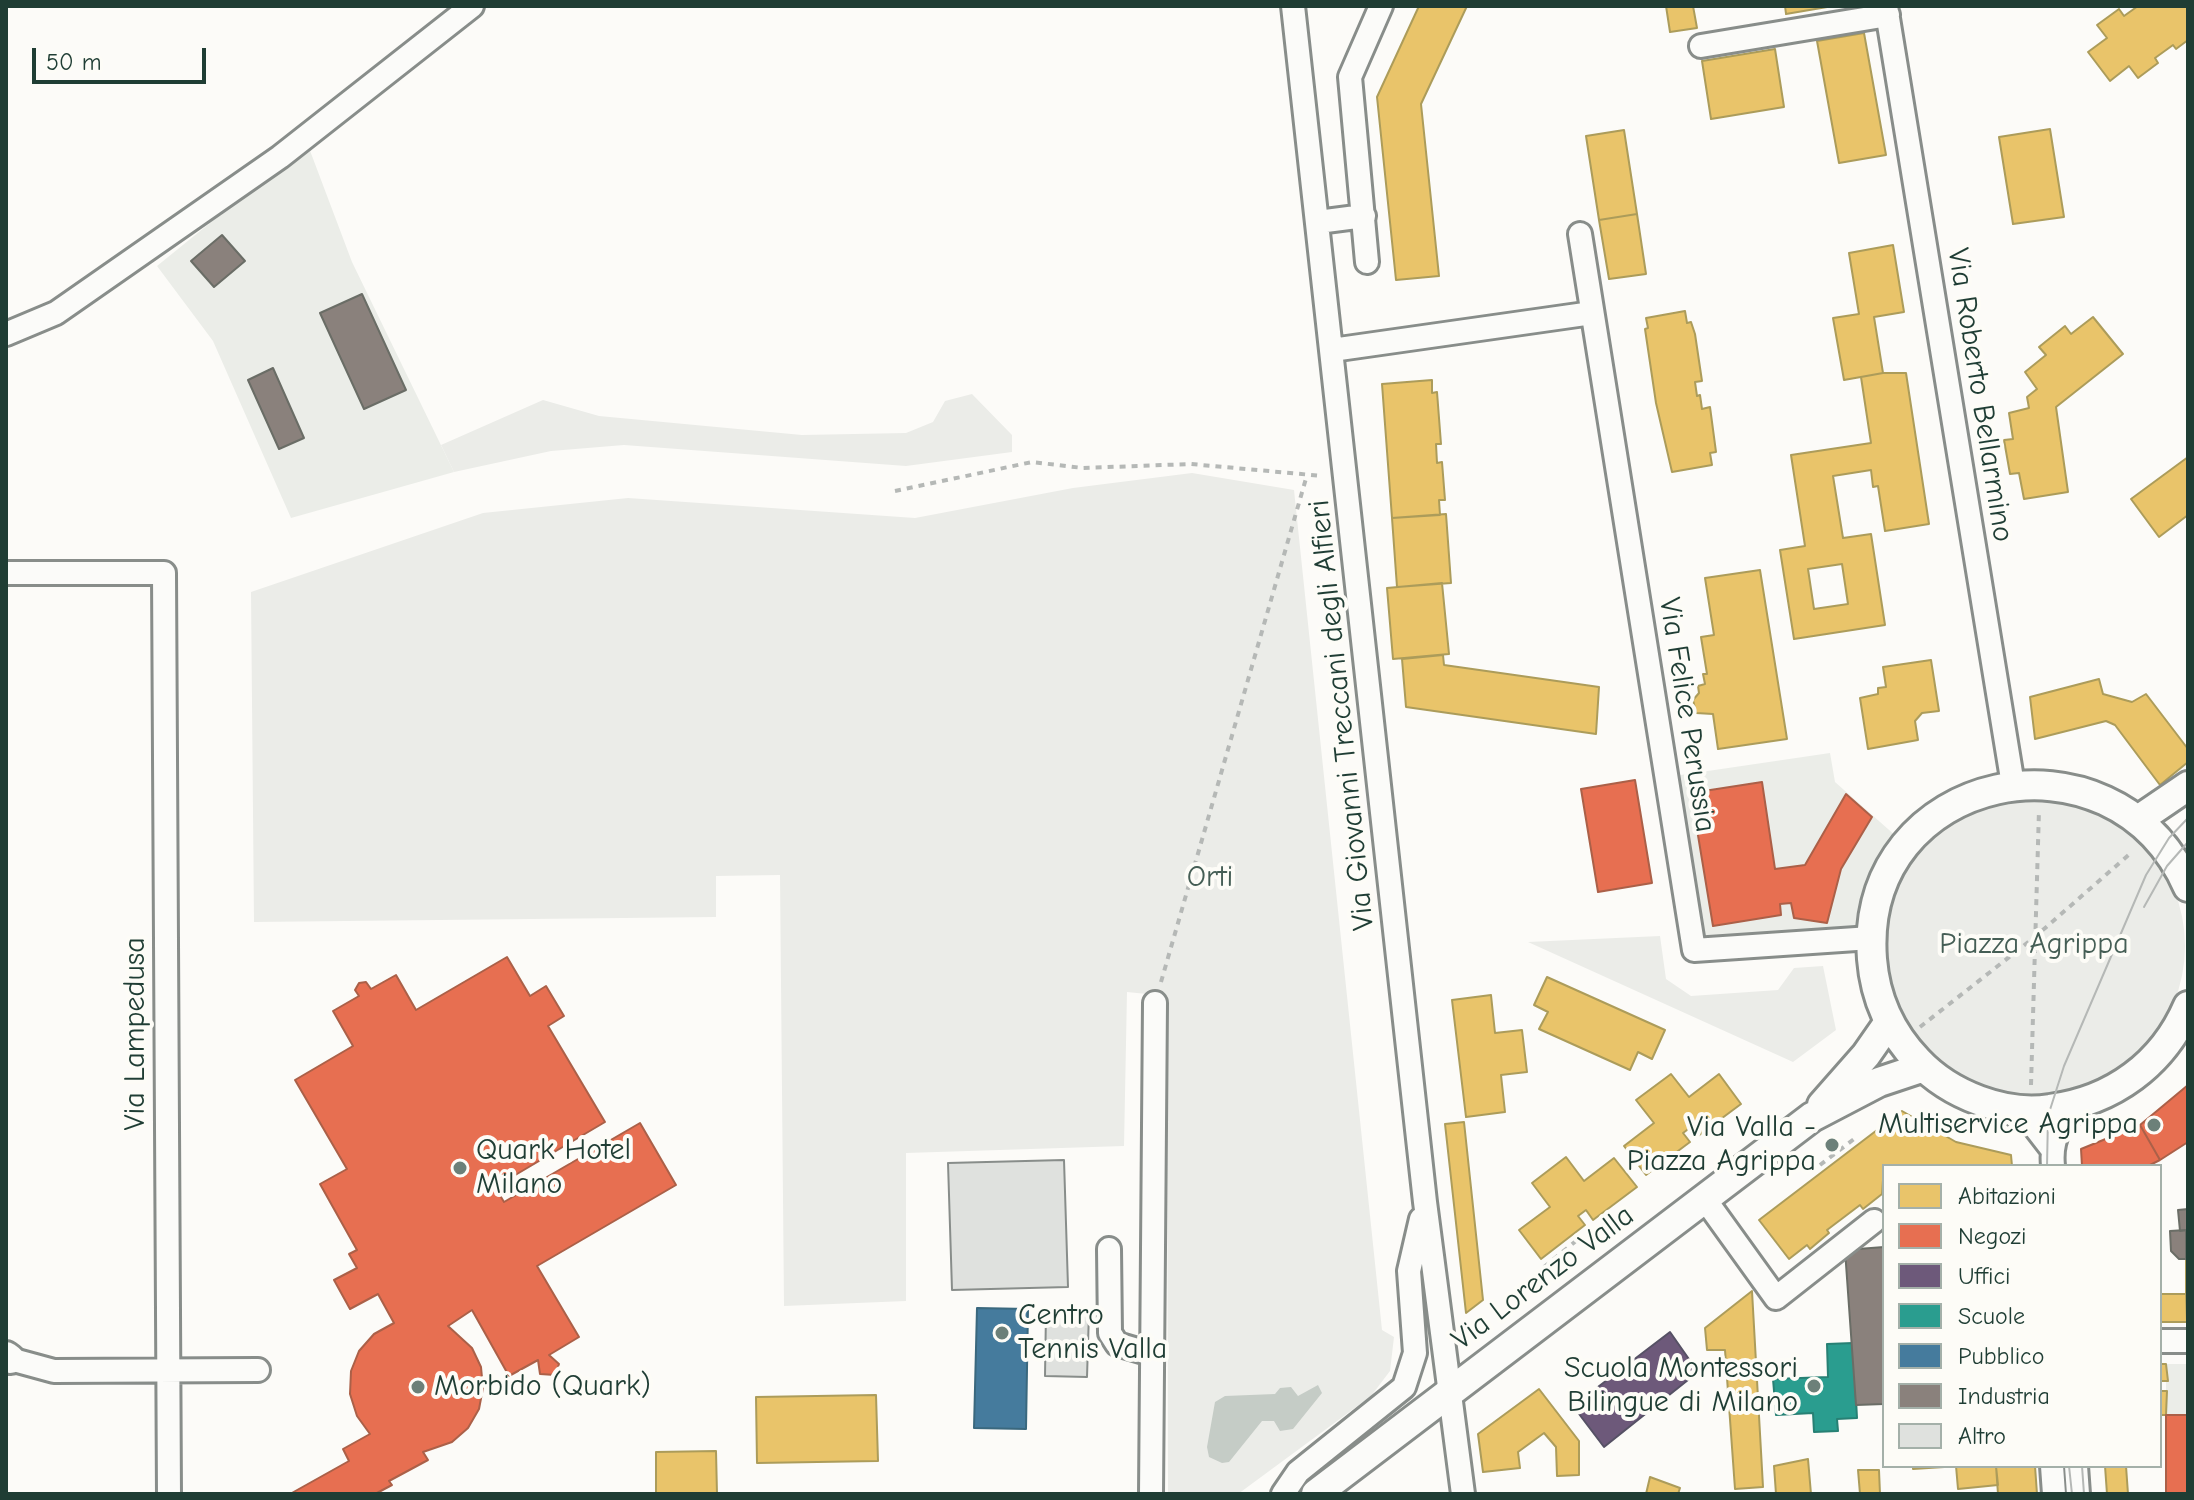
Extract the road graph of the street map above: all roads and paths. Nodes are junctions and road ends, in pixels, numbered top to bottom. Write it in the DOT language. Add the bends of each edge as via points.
graph roads {
  1 [pos="472,6"];
  2 [pos="1293,6"];
  3 [pos="1381,6"];
  4 [pos="1887,10"];
  5 [pos="1701,46"];
  6 [pos="1364,216"];
  7 [pos="1318,222"];
  8 [pos="1580,234"];
  9 [pos="1367,262"];
  10 [pos="1592,313"];
  11 [pos="6,334"];
  12 [pos="1332,350"];
  13 [pos="1307,475"];
  14 [pos="1323,476"];
  15 [pos="895,491"];
  16 [pos="6,573"];
  17 [pos="2013,785"];
  18 [pos="2188,786"];
  19 [pos="2040,796"];
  20 [pos="2140,831"];
  21 [pos="2186,877"];
  22 [pos="2036,936"];
  23 [pos="1871,938"];
  24 [pos="1155,1003"];
  25 [pos="2188,1006"];
  26 [pos="1901,1027"];
  27 [pos="1924,1067"];
  28 [pos="2031,1095"];
  29 [pos="2087,1102"];
  30 [pos="2003,1107"];
  31 [pos="1812,1117"];
  32 [pos="1858,1136"];
  33 [pos="2052,1157"];
  34 [pos="1820,1165"];
  35 [pos="1704,1198"];
  36 [pos="1425,1202"];
  37 [pos="1874,1221"];
  38 [pos="1576,1241"];
  39 [pos="1109,1249"];
  40 [pos="1544,1267"];
  41 [pos="2162,1341"];
  42 [pos="2188,1341"];
  43 [pos="1151,1354"];
  44 [pos="7,1358"];
  45 [pos="168,1369"];
  46 [pos="258,1370"];
  47 [pos="1449,1393"];
  48 [pos="2052,1468"];
  49 [pos="2076,1468"];
  50 [pos="169,1494"];
  51 [pos="1151,1494"];
  52 [pos="1283,1494"];
  53 [pos="1316,1494"];
  54 [pos="1463,1494"];
  55 [pos="2054,1494"];
  56 [pos="2078,1494"];
  1 -- 11 [label="street" via="256,174 56,313"];
  2 -- 7 [label="street, Via Giovanni Treccani degli Alfieri"];
  3 -- 6 [label="street" via="1350,77"];
  4 -- 5 [label="street, Via Roberto Bellarmino"];
  4 -- 17 [label="street, Via Roberto Bellarmino"];
  6 -- 7 [label="street"];
  6 -- 9 [label="street"];
  7 -- 12 [label="street, Via Giovanni Treccani degli Alfieri"];
  8 -- 10 [label="street, Via Felice Perussia"];
  10 -- 12 [label="street"];
  10 -- 23 [label="street, Via Felice Perussia" via="1694,950"];
  12 -- 36 [label="street, Via Giovanni Treccani degli Alfieri"];
  13 -- 14 [label="path"];
  13 -- 15 [label="path" via="1191,464 1083,468 1032,462"];
  13 -- 24 [label="path"];
  16 -- 45 [label="street, Via Lampedusa" via="164,573"];
  17 -- 20 [label="main road" via="2050,784 2090,793"];
  17 -- 23 [label="main road" via="1971,796 1920,830 1885,880"];
  18 -- 20 [label="main road"];
  19 -- 22 [label="path"];
  20 -- 21 [label="main road" via="2157,838"];
  20 -- 22 [label="path"];
  22 -- 26 [label="path"];
  22 -- 28 [label="path"];
  23 -- 26 [label="main road" via="1877,990"];
  24 -- 43 [label="street"];
  25 -- 29 [label="main road" via="2171,1039 2147,1066"];
  26 -- 27 [label="main road"];
  26 -- 31 [label="main road, Via Lorenzo Valla" via="1866,1055"];
  27 -- 30 [label="main road" via="1961,1093"];
  27 -- 31 [label="main road, Via Lorenzo Valla" via="1879,1082"];
  29 -- 30 [label="main road" via="2045,1110"];
  29 -- 33 [label="street" via="2067,1117"];
  30 -- 33 [label="street" via="2034,1126"];
  31 -- 35 [label="main road, Via Lorenzo Valla"];
  32 -- 34 [label="path"];
  35 -- 37 [label="street" via="1776,1298"];
  35 -- 47 [label="main road, Via Lorenzo Valla"];
  36 -- 47 [label="street, Via Giovanni Treccani degli Alfieri"];
  36 -- 52 [label="street, Via Giovanni Treccani degli Alfieri" via="1409,1271 1415,1353 1404,1387 1298,1472"];
  38 -- 40 [label="path"];
  39 -- 43 [label="street" via="1110,1333 1117,1344"];
  41 -- 42 [label="street"];
  43 -- 51 [label="street"];
  44 -- 45 [label="street" via="54,1371"];
  45 -- 46 [label="street"];
  45 -- 50 [label="street, Via Lampedusa"];
  47 -- 53 [label="main road, Via Lorenzo Valla"];
  47 -- 54 [label="street, Via Giovanni Treccani degli Alfieri"];
  48 -- 55 [label="street"];
  49 -- 56 [label="street"];
}
